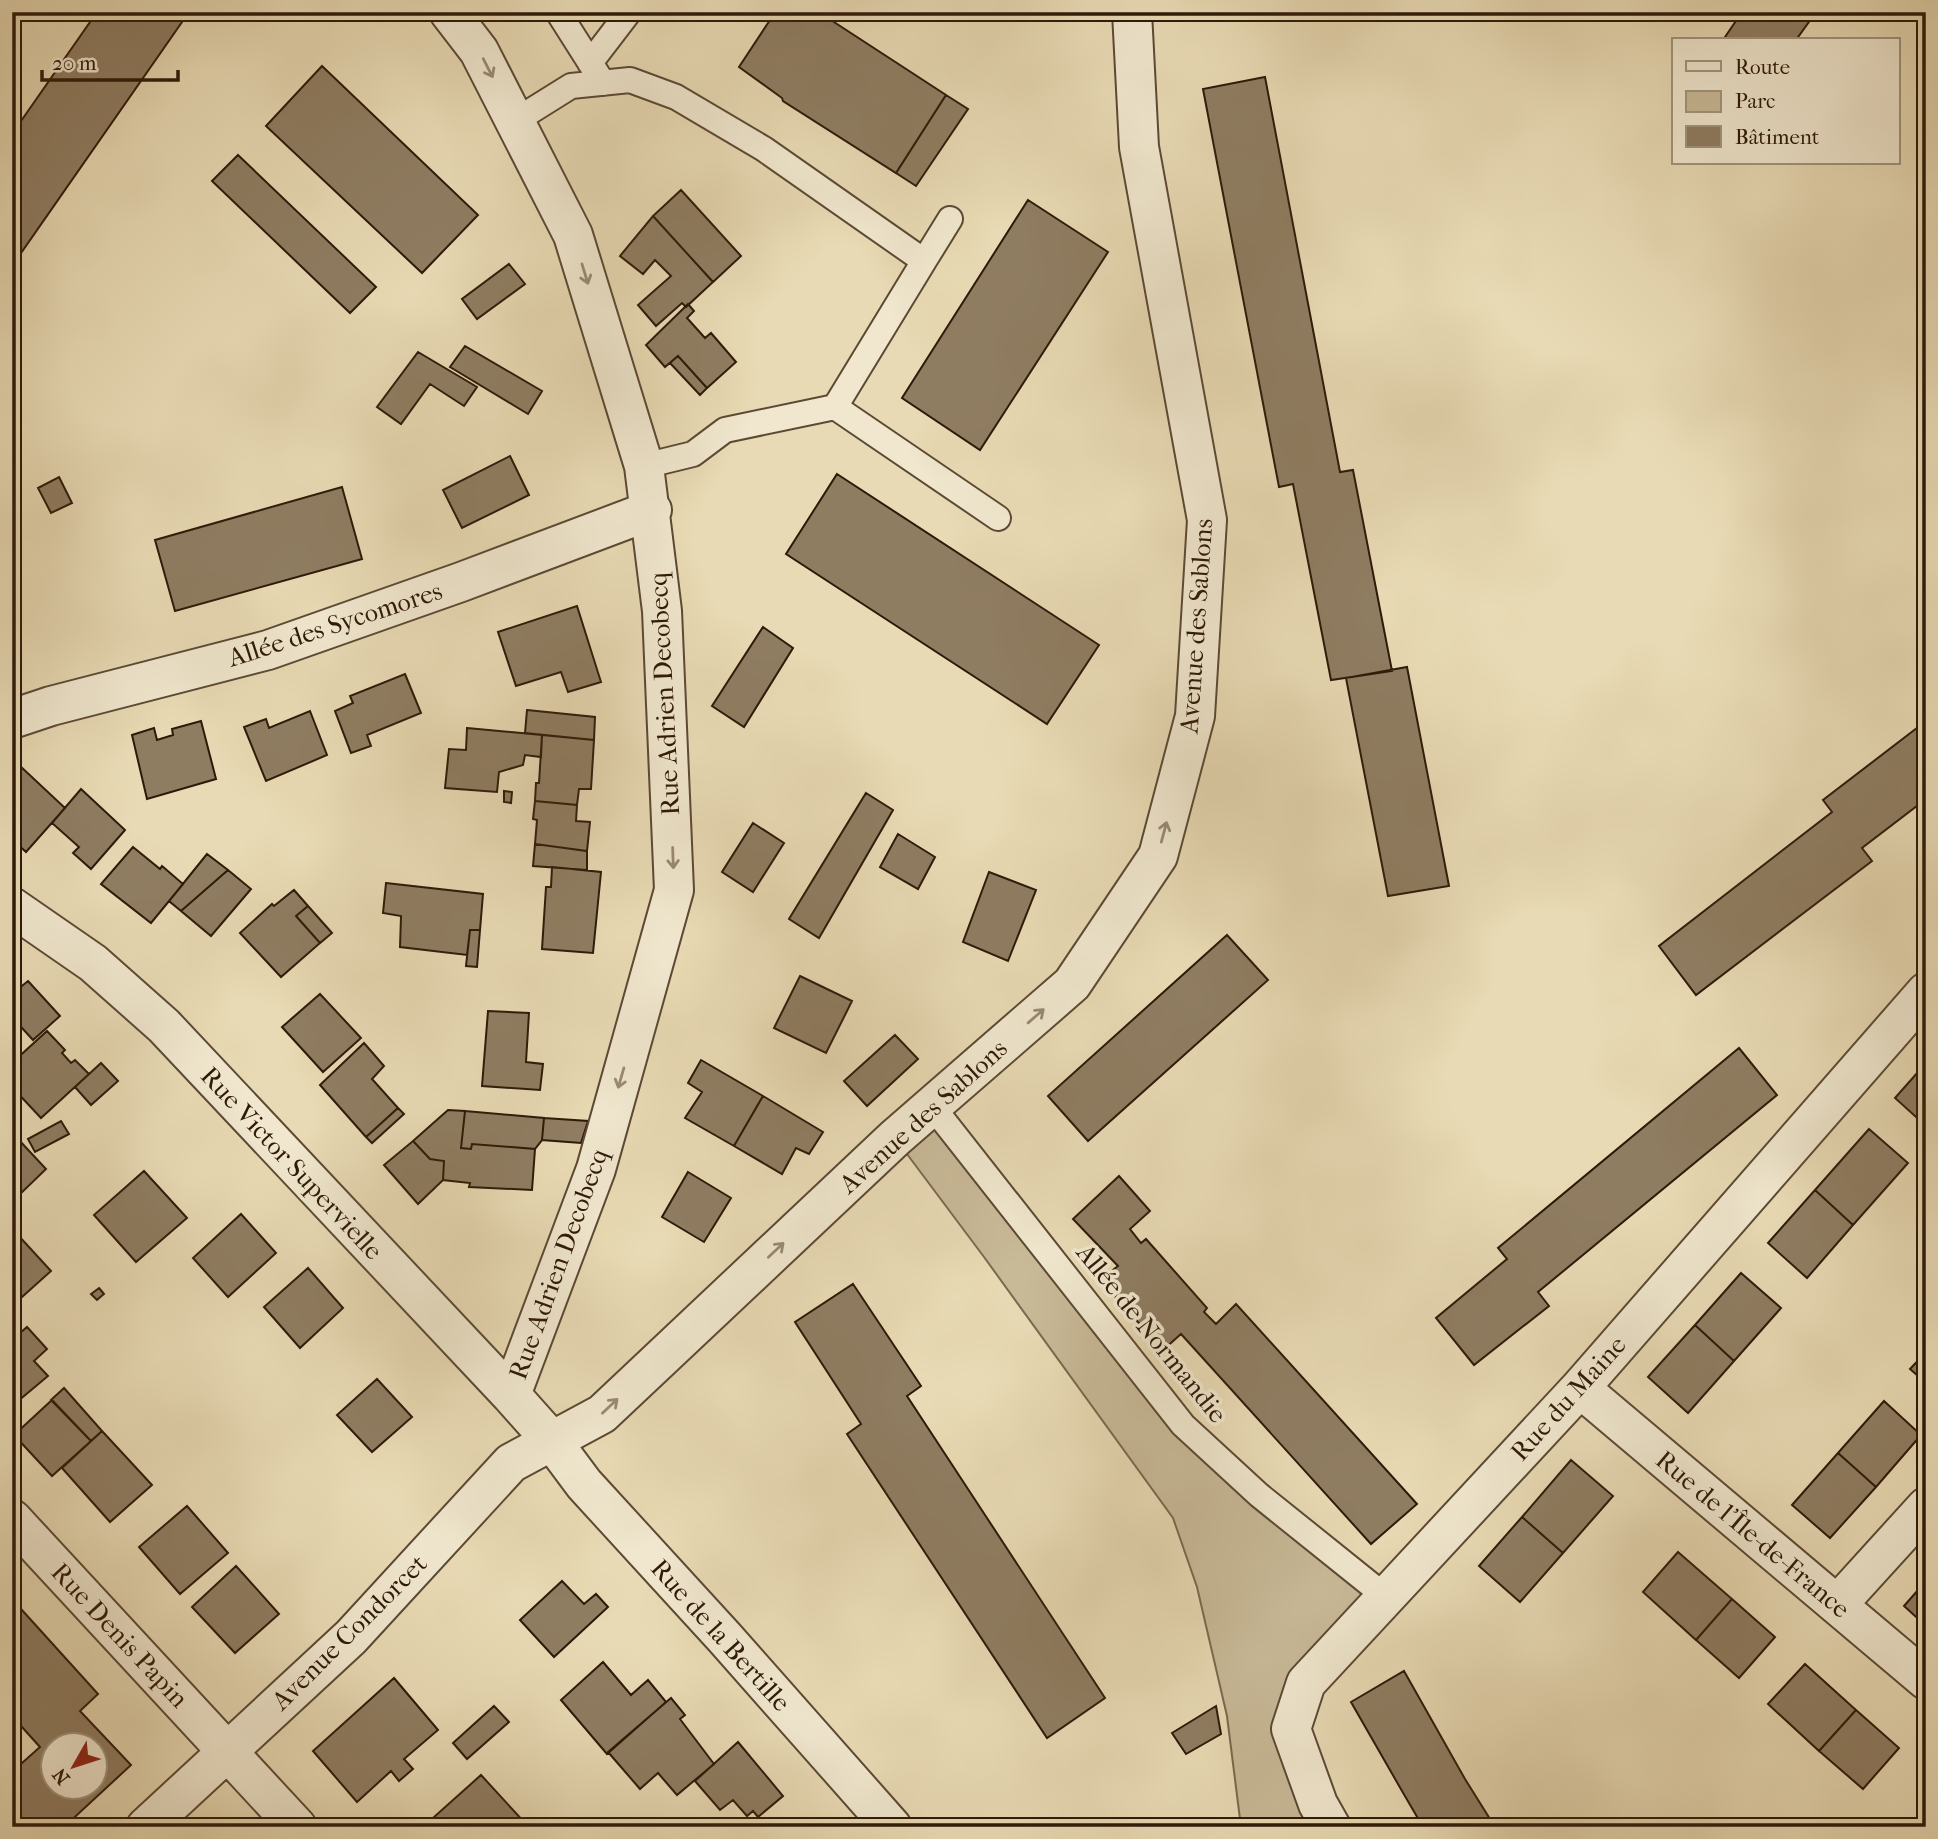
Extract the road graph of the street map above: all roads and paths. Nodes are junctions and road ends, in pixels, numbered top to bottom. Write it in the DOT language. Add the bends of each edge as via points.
graph roads {
  1 [pos="449,12"];
  2 [pos="558,12"];
  3 [pos="629,12"];
  4 [pos="1132,12"];
  5 [pos="597,73"];
  6 [pos="514,121"];
  7 [pos="950,219"];
  8 [pos="924,261"];
  9 [pos="835,407"];
  10 [pos="645,466"];
  11 [pos="652,510"];
  12 [pos="998,518"];
  13 [pos="12,719"];
  14 [pos="12,907"];
  15 [pos="1926,992"];
  16 [pos="932,1106"];
  17 [pos="1580,1388"];
  18 [pos="510,1395"];
  19 [pos="552,1441"];
  20 [pos="1926,1507"];
  21 [pos="12,1519"];
  22 [pos="1386,1597"];
  23 [pos="1837,1605"];
  24 [pos="1926,1680"];
  25 [pos="228,1751"];
  26 [pos="146,1827"];
  27 [pos="297,1827"];
  28 [pos="892,1827"];
  29 [pos="1331,1827"];
  1 -- 6 [label="street, Rue Adrien Decobecq, one-way" via="479,51"];
  2 -- 5 [label="lane"];
  3 -- 5 [label="lane"];
  16 -- 4 [label="street, Avenue des Sablons, one-way" via="1080,973 1158,856 1195,716 1207,520 1139,147"];
  5 -- 6 [label="lane"];
  5 -- 8 [label="lane" via="676,97 764,149"];
  6 -- 10 [label="street, Rue Adrien Decobecq, one-way" via="573,235"];
  7 -- 8 [label="lane"];
  8 -- 9 [label="lane"];
  9 -- 10 [label="lane" via="725,430 693,454"];
  9 -- 12 [label="lane"];
  10 -- 11 [label="street, Rue Adrien Decobecq"];
  11 -- 13 [label="street, Allée des Sycomores" via="268,650"];
  11 -- 18 [label="street, Rue Adrien Decobecq, one-way" via="662,611 674,890 596,1169"];
  14 -- 18 [label="street, Rue Victor Supervielle" via="93,963 164,1026"];
  15 -- 17 [label="street, Rue du Maine"];
  19 -- 16 [label="street, Avenue des Sablons, one-way" via="602,1414"];
  16 -- 22 [label="lane, Allée de Normandie" via="1182,1425"];
  17 -- 22 [label="street, Rue du Maine"];
  17 -- 23 [label="street, Rue de l'Île-de-France"];
  18 -- 19 [label="street, Rue Victor Supervielle"];
  19 -- 25 [label="street, Avenue Condorcet" via="511,1463 351,1637"];
  19 -- 28 [label="street, Rue de la Bertille" via="584,1484"];
  20 -- 23 [label="street"];
  21 -- 25 [label="street, Rue Denis Papin"];
  22 -- 29 [label="street, Rue du Maine" via="1306,1683 1291,1728"];
  23 -- 24 [label="street, Rue de l'Île-de-France"];
  25 -- 26 [label="street, Avenue Condorcet"];
  25 -- 27 [label="street, Rue Denis Papin"];
}
